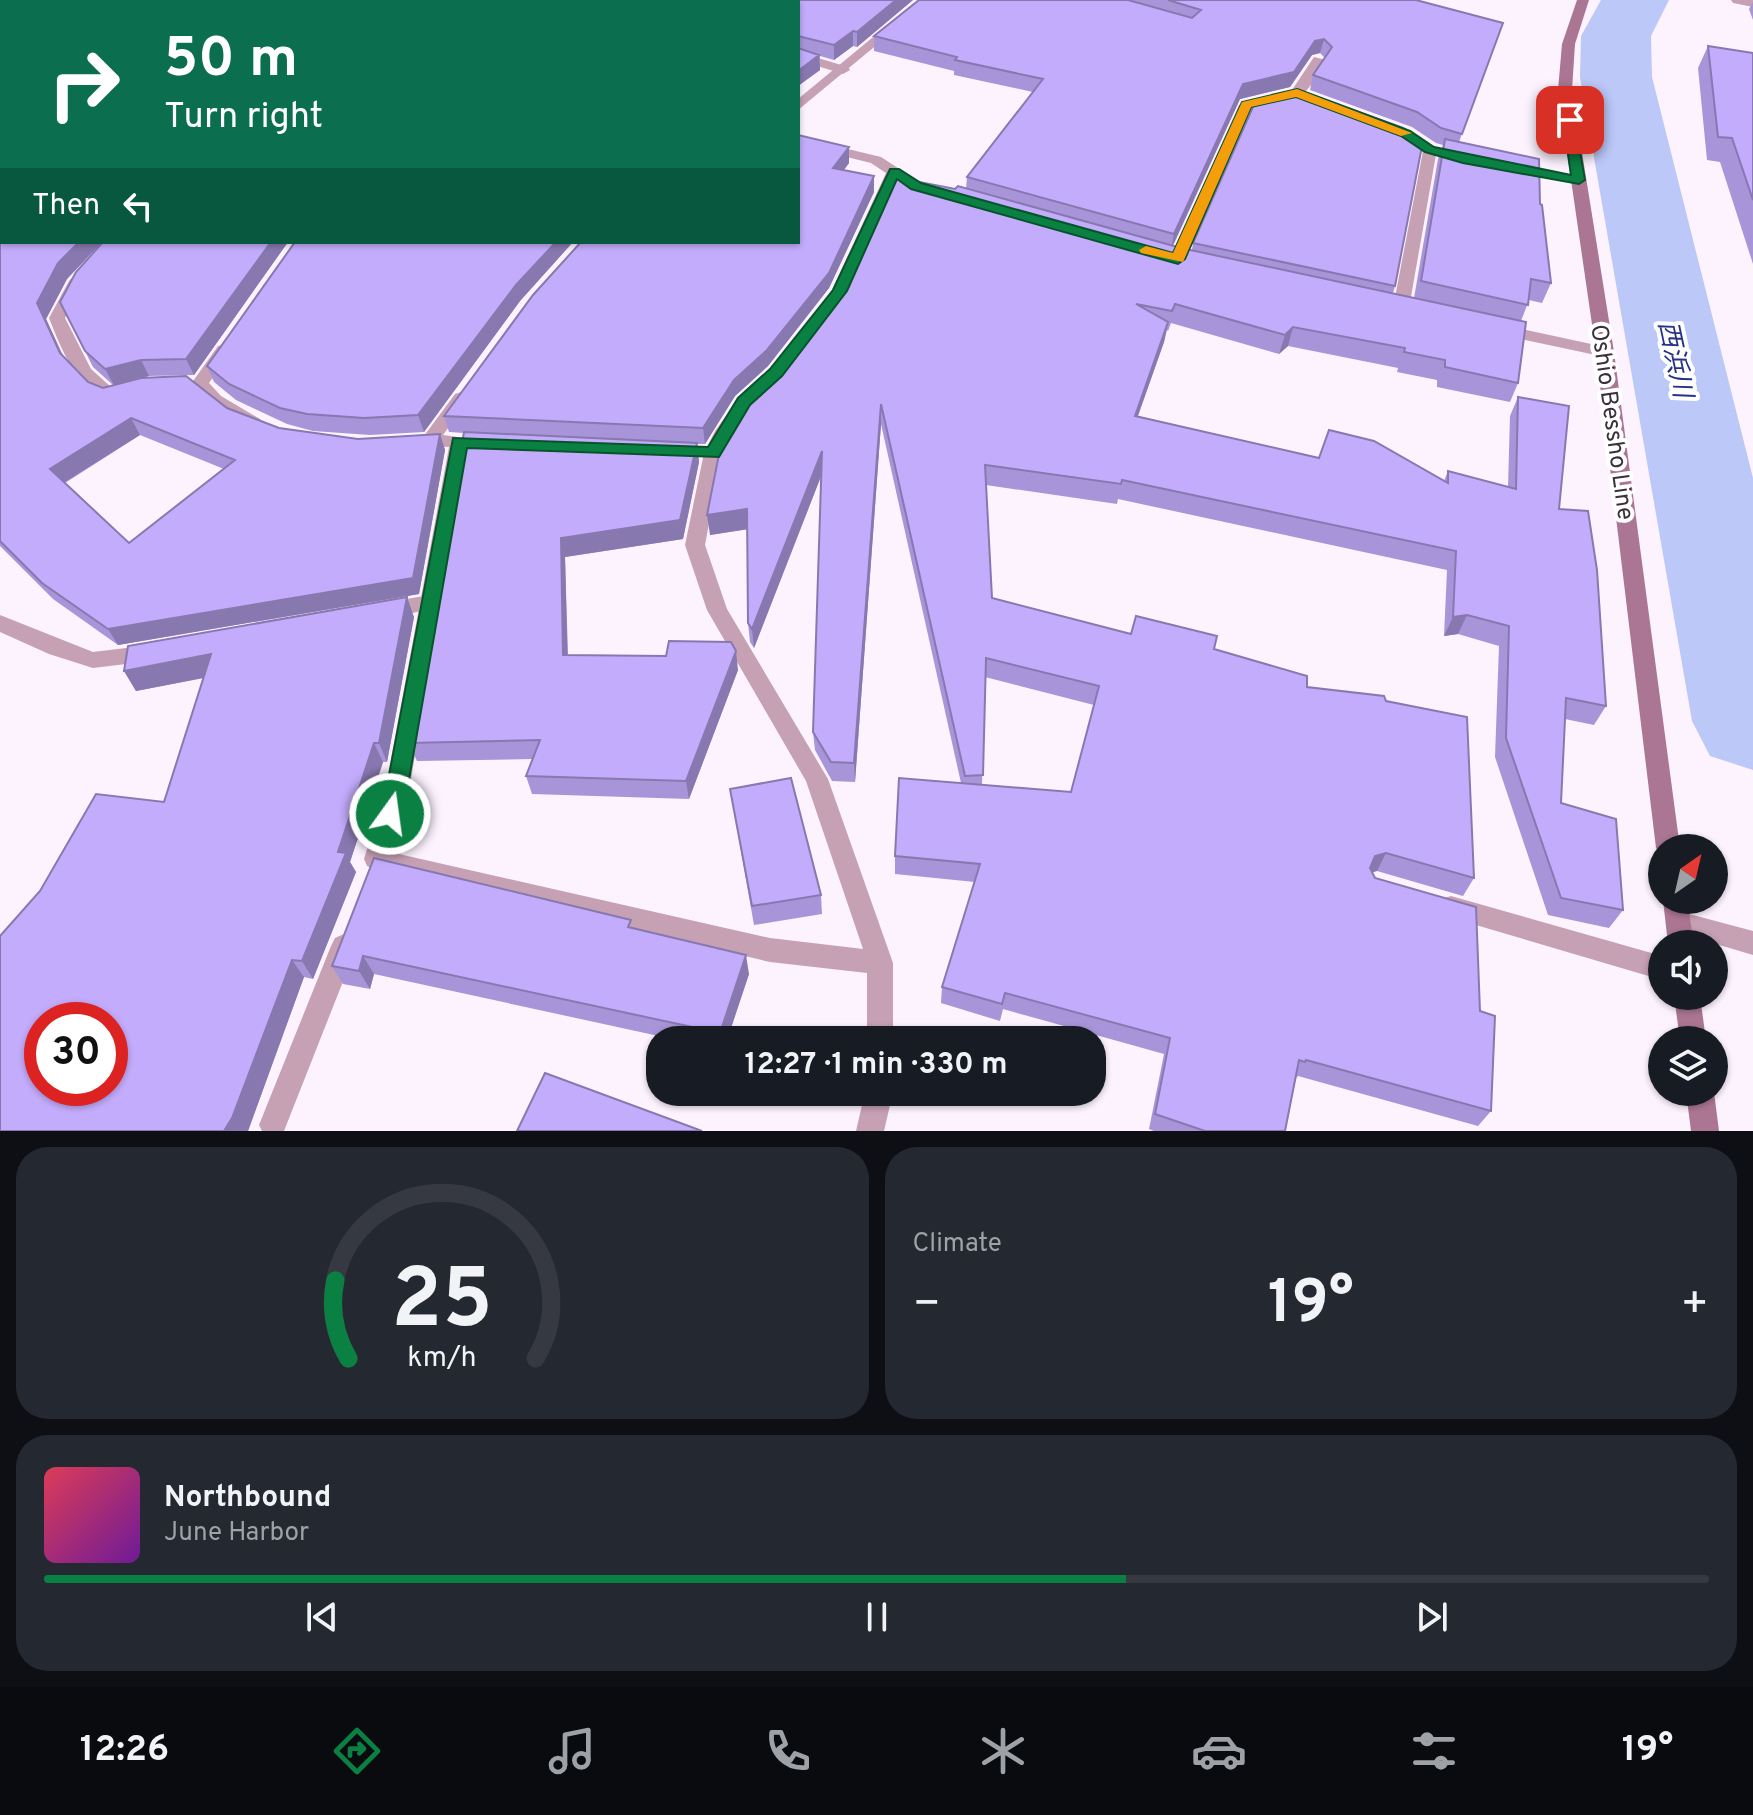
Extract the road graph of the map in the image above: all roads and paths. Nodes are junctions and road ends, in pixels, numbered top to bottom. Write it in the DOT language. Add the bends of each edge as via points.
graph roads {
  1 [pos="925,0"];
  2 [pos="1583,0"];
  3 [pos="1737,0"];
  4 [pos="1753,3"];
  5 [pos="800,57"];
  6 [pos="1314,58"];
  7 [pos="843,70"];
  8 [pos="800,104"];
  9 [pos="1392,128"];
  10 [pos="800,141"];
  11 [pos="1492,164"];
  12 [pos="894,171"];
  13 [pos="1579,180"];
  14 [pos="947,194"];
  15 [pos="112,244"];
  16 [pos="1177,259"];
  17 [pos="1401,308"];
  18 [pos="822,314"];
  19 [pos="1489,327"];
  20 [pos="237,332"];
  21 [pos="1605,352"];
  22 [pos="475,379"];
  23 [pos="765,382"];
  24 [pos="177,383"];
  25 [pos="200,384"];
  26 [pos="117,393"];
  27 [pos="272,433"];
  28 [pos="430,603"];
  29 [pos="368,614"];
  30 [pos="0,623"];
  31 [pos="172,649"];
  32 [pos="1666,834"];
  33 [pos="376,859"];
  34 [pos="367,886"];
  35 [pos="1421,898"];
  36 [pos="1678,922"];
  37 [pos="353,925"];
  38 [pos="1744,940"];
  39 [pos="880,963"];
  40 [pos="1648,964"];
  41 [pos="880,1026"];
  42 [pos="876,1106"];
  43 [pos="1702,1106"];
  44 [pos="273,1125"];
  45 [pos="870,1131"];
  46 [pos="1705,1131"];
  1 -- 7 [label="street"];
  2 -- 13 [label="main road, Oshio Bessho Line" via="1564,55"];
  3 -- 4 [label="street"];
  5 -- 7 [label="street"];
  6 -- 16 [label="street" via="1304,95 1246,105"];
  7 -- 8 [label="street"];
  9 -- 17 [label="street" via="1435,151"];
  10 -- 12 [label="street" via="876,160"];
  11 -- 13 [label="street"];
  12 -- 14 [label="street" via="916,186"];
  12 -- 18 [label="street" via="840,291"];
  13 -- 21 [label="main road, Oshio Bessho Line"];
  15 -- 26 [label="street" via="75,284 57,318 98,389"];
  19 -- 21 [label="street"];
  20 -- 25 [label="street"];
  21 -- 32 [label="main road, Oshio Bessho Line"];
  22 -- 28 [label="street" via="423,441 467,442"];
  23 -- 39 [label="street" via="705,453 695,545 717,610 817,779"];
  24 -- 25 [label="street"];
  25 -- 27 [label="street" via="215,400"];
  28 -- 29 [label="street"];
  28 -- 33 [label="street" via="397,791"];
  30 -- 31 [label="street" via="93,660"];
  33 -- 34 [label="street"];
  33 -- 39 [label="street" via="770,950"];
  35 -- 40 [label="street"];
  36 -- 38 [label="street"];
  37 -- 44 [label="street"];
  39 -- 41 [label="street"];
  42 -- 45 [label="street"];
  43 -- 46 [label="main road"];
}
